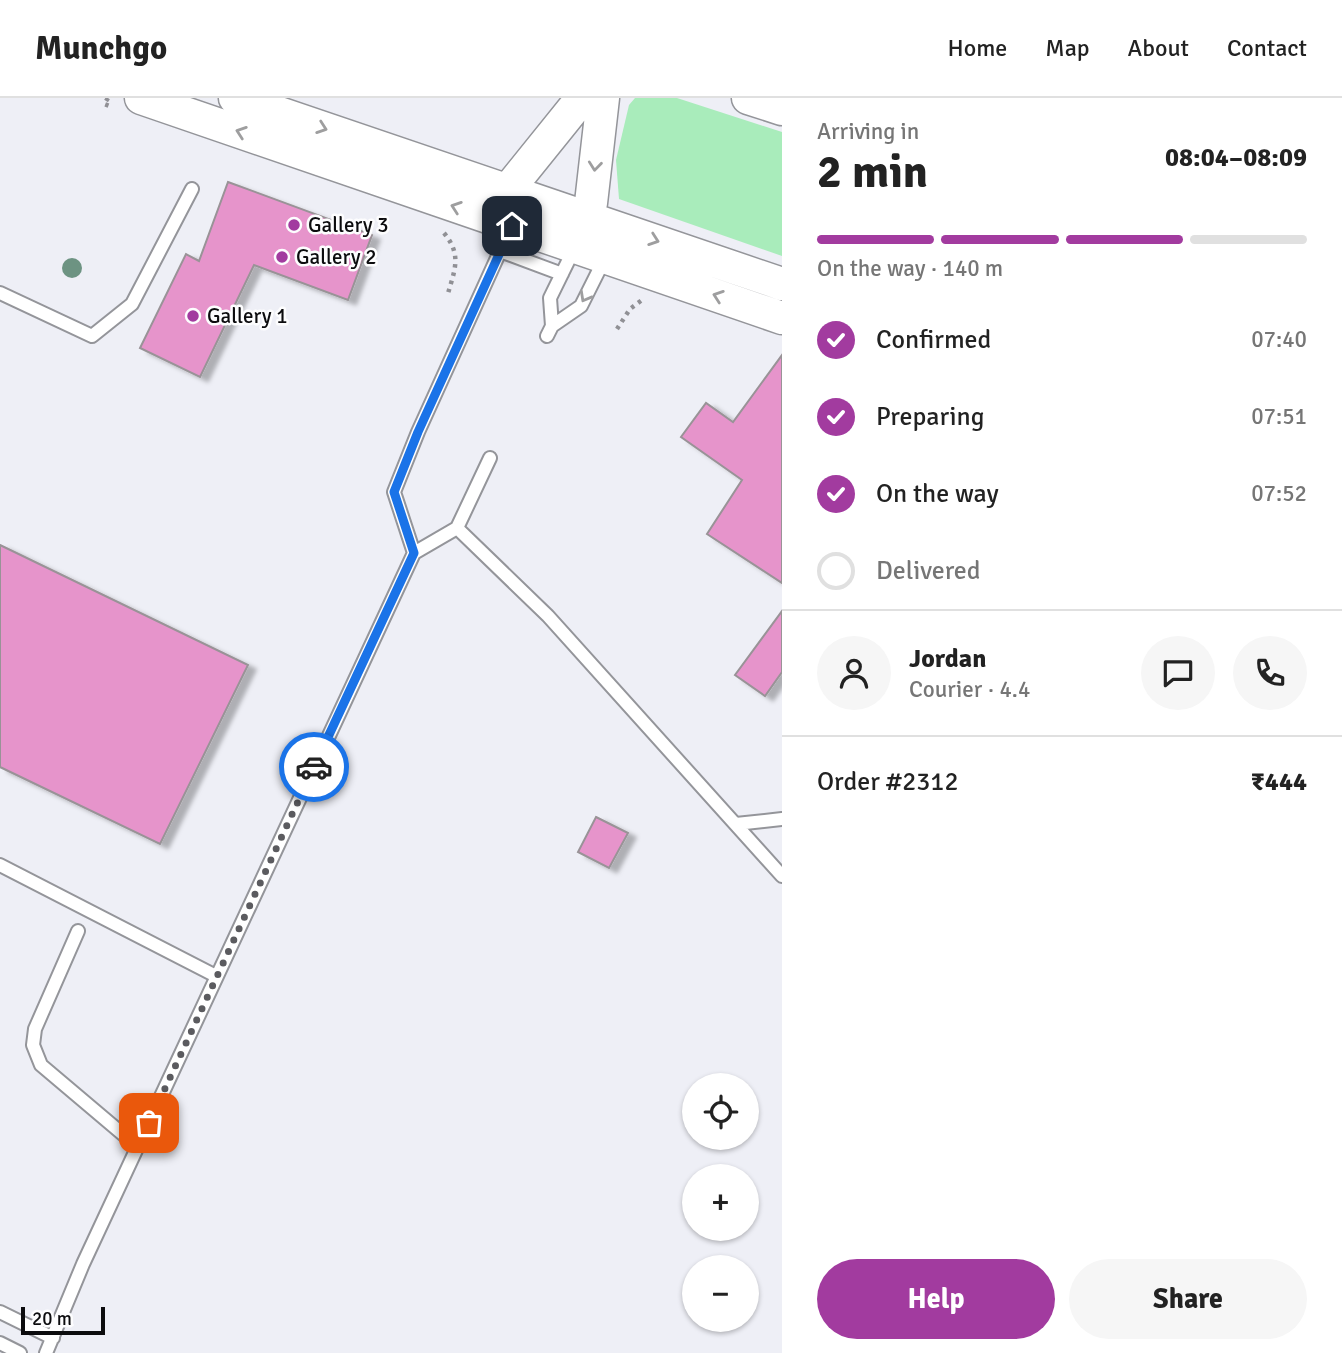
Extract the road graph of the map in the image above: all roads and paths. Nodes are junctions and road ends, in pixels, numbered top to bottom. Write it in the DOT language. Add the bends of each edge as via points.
graph roads {
  1 [pos="141,98"];
  2 [pos="235,98"];
  3 [pos="582,98"];
  4 [pos="603,98"];
  5 [pos="748,98"];
  6 [pos="782,109"];
  7 [pos="192,190"];
  8 [pos="510,215"];
  9 [pos="586,217"];
  10 [pos="611,242"];
  11 [pos="568,260"];
  12 [pos="782,284"];
  13 [pos="0,293"];
  14 [pos="782,318"];
  15 [pos="490,458"];
  16 [pos="457,528"];
  17 [pos="414,553"];
  18 [pos="782,819"];
  19 [pos="736,824"];
  20 [pos="0,865"];
  21 [pos="782,876"];
  22 [pos="79,931"];
  23 [pos="216,976"];
  24 [pos="138,1147"];
  25 [pos="0,1312"];
  26 [pos="52,1338"];
  27 [pos="0,1343"];
  28 [pos="20,1353"];
  29 [pos="46,1353"];
  8 -- 1 [label="street, one-way"];
  2 -- 8 [label="street, one-way"];
  3 -- 8 [label="street"];
  4 -- 9 [label="street, one-way"];
  5 -- 6 [label="street"];
  7 -- 13 [label="lane" via="132,304 93,336"];
  8 -- 9 [label="street"];
  8 -- 11 [label="street"];
  8 -- 17 [label="lane" via="394,492"];
  9 -- 10 [label="street"];
  9 -- 11 [label="street"];
  10 -- 11 [label="street"];
  10 -- 11 [label="lane, one-way" via="581,306 550,331 550,298"];
  10 -- 12 [label="street, one-way"];
  14 -- 10 [label="street, one-way"];
  15 -- 16 [label="lane"];
  16 -- 17 [label="lane"];
  16 -- 19 [label="lane" via="548,616"];
  17 -- 23 [label="lane"];
  18 -- 19 [label="lane"];
  19 -- 21 [label="lane"];
  20 -- 23 [label="lane"];
  22 -- 24 [label="lane" via="35,1029 33,1045 41,1065"];
  23 -- 24 [label="lane"];
  24 -- 26 [label="lane"];
  25 -- 26 [label="lane"];
  26 -- 29 [label="lane"];
  27 -- 28 [label="lane"];
}
